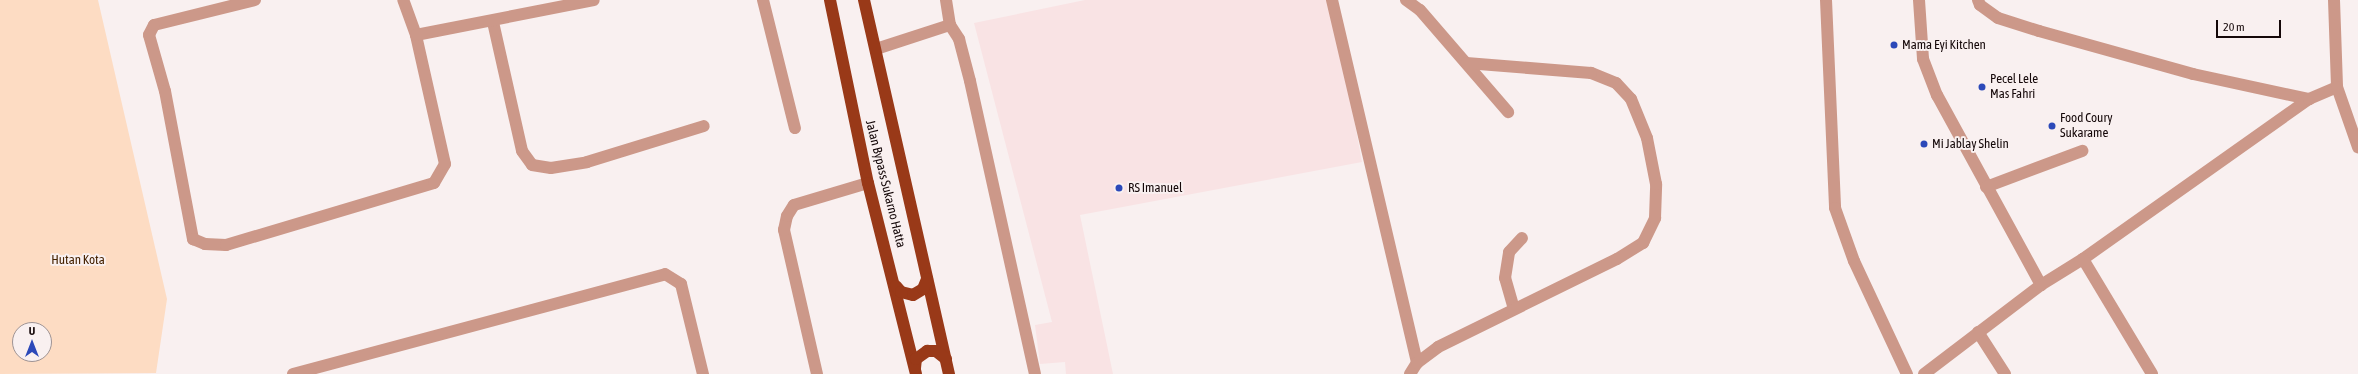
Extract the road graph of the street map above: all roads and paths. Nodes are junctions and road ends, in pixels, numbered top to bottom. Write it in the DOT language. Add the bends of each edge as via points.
graph roads {
  1 [pos="255,0"];
  2 [pos="403,0"];
  3 [pos="594,0"];
  4 [pos="763,0"];
  5 [pos="830,0"];
  6 [pos="864,0"];
  7 [pos="946,0"];
  8 [pos="1332,0"];
  9 [pos="1406,0"];
  10 [pos="1826,0"];
  11 [pos="1919,0"];
  12 [pos="1978,0"];
  13 [pos="2334,0"];
  14 [pos="493,22"];
  15 [pos="950,26"];
  16 [pos="416,35"];
  17 [pos="876,49"];
  18 [pos="1466,62"];
  19 [pos="2337,87"];
  20 [pos="2309,99"];
  21 [pos="1508,112"];
  22 [pos="704,126"];
  23 [pos="795,128"];
  24 [pos="2358,147"];
  25 [pos="2082,151"];
  26 [pos="868,183"];
  27 [pos="1986,188"];
  28 [pos="1522,238"];
  29 [pos="2083,259"];
  30 [pos="927,278"];
  31 [pos="2041,285"];
  32 [pos="896,286"];
  33 [pos="1514,310"];
  34 [pos="1978,332"];
  35 [pos="946,359"];
  36 [pos="1417,363"];
  37 [pos="916,371"];
  38 [pos="293,374"];
  39 [pos="703,374"];
  40 [pos="816,374"];
  41 [pos="950,374"];
  42 [pos="1035,374"];
  43 [pos="1410,374"];
  44 [pos="1907,374"];
  45 [pos="1924,374"];
  46 [pos="2005,374"];
  47 [pos="2152,374"];
  1 -- 16 [label="street" via="154,25 149,35 165,91 193,239 205,244 226,245 434,184 445,164"];
  2 -- 16 [label="street"];
  3 -- 14 [label="street"];
  4 -- 23 [label="street"];
  5 -- 26 [label="highway, Jalan Bypass Sukarno Hatta"];
  6 -- 17 [label="highway, Jalan Bypass Sukarno Hatta"];
  7 -- 15 [label="street"];
  8 -- 36 [label="street"];
  9 -- 18 [label="street" via="1420,10"];
  10 -- 44 [label="street" via="1835,208 1854,261"];
  11 -- 27 [label="street" via="1923,59 1937,95"];
  12 -- 20 [label="street" via="1980,5 1998,18 2039,31 2193,74"];
  13 -- 19 [label="street"];
  14 -- 16 [label="street" via="437,29"];
  14 -- 22 [label="street" via="522,152 532,166 551,168 586,162"];
  15 -- 17 [label="street"];
  15 -- 42 [label="street" via="958,39 970,81"];
  17 -- 30 [label="highway, Jalan Bypass Sukarno Hatta"];
  18 -- 21 [label="street"];
  18 -- 33 [label="street" via="1591,73 1616,83 1631,99 1646,138 1654,176 1655,218 1643,242 1617,259"];
  19 -- 20 [label="street"];
  19 -- 24 [label="street"];
  20 -- 29 [label="street"];
  25 -- 27 [label="street"];
  26 -- 32 [label="highway, Jalan Bypass Sukarno Hatta"];
  26 -- 40 [label="street" via="794,205 784,230"];
  27 -- 31 [label="street"];
  28 -- 33 [label="street" via="1509,252 1505,278"];
  29 -- 31 [label="street"];
  29 -- 47 [label="street"];
  30 -- 32 [label="highway" via="923,289 913,295 901,292"];
  30 -- 35 [label="highway, Jalan Bypass Sukarno Hatta"];
  31 -- 34 [label="street"];
  32 -- 37 [label="highway, Jalan Bypass Sukarno Hatta"];
  33 -- 36 [label="street" via="1438,347"];
  34 -- 45 [label="street"];
  34 -- 46 [label="street"];
  35 -- 37 [label="highway" via="936,350 927,350 916,359"];
  35 -- 41 [label="highway, Jalan Bypass Sukarno Hatta"];
  36 -- 43 [label="street"];
  38 -- 39 [label="street" via="665,274 681,284"];
}
